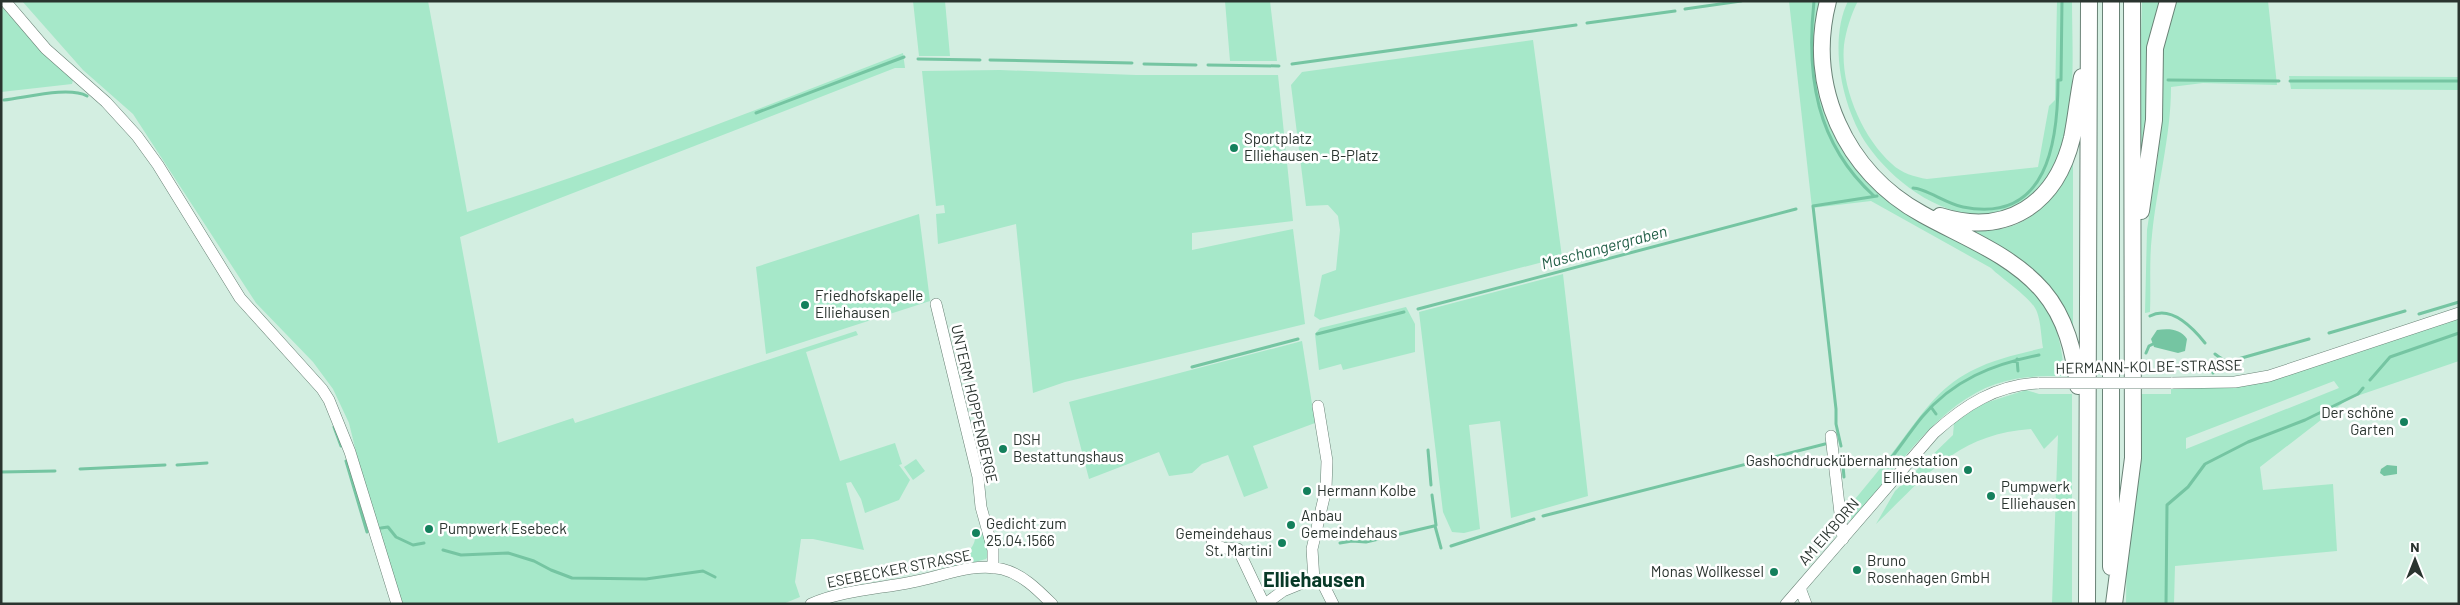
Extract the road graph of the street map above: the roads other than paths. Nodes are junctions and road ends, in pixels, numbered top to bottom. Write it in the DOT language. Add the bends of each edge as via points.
graph roads {
  1 [pos="4,1"];
  2 [pos="2089,1"];
  3 [pos="2111,1"];
  4 [pos="2132,1"];
  5 [pos="2168,1"];
  6 [pos="1835,2"];
  7 [pos="2089,38"];
  8 [pos="2134,255"];
  9 [pos="936,304"];
  10 [pos="2459,313"];
  11 [pos="1318,406"];
  12 [pos="1934,433"];
  13 [pos="1831,436"];
  14 [pos="2086,445"];
  15 [pos="1843,539"];
  16 [pos="1212,543"];
  17 [pos="993,568"];
  18 [pos="1314,580"];
  19 [pos="1800,588"];
  20 [pos="397,604"];
  21 [pos="811,604"];
  22 [pos="1052,604"];
  23 [pos="1264,604"];
  24 [pos="1333,604"];
  25 [pos="1786,604"];
  26 [pos="1806,604"];
  27 [pos="2087,604"];
  28 [pos="2112,604"];
  1 -- 20 [label="street" via="46,49 106,102 137,136 240,298 322,389 350,452"];
  2 -- 7 [label="highway"];
  3 -- 28 [label="highway"];
  4 -- 8 [label="highway"];
  5 -- 8 [label="highway" via="2155,48 2152,143"];
  6 -- 7 [label="highway" via="1831,34 1834,78 1839,104 1858,146 1882,176 1910,200 1942,217 1972,223 2014,217 2053,183 2072,138"];
  6 -- 14 [label="highway" via="1822,36 1821,61 1830,106 1841,132 1862,164 1889,192 1922,214 1996,253 2044,292 2061,319 2072,348"];
  7 -- 14 [label="highway"];
  8 -- 28 [label="highway" via="2133,458"];
  9 -- 17 [label="street, UNTERM HOPPENBERGE" via="978,477 981,508 994,550"];
  10 -- 12 [label="street, HERMANN-KOLBE-STRASSE, bridge" via="2269,376 2235,382 2020,385 1978,398"];
  11 -- 18 [label="street" via="1326,461 1326,489 1312,549"];
  12 -- 15 [label="street, AM EIKBORN"];
  13 -- 15 [label="street"];
  14 -- 27 [label="highway"];
  15 -- 19 [label="street, AM EIKBORN"];
  16 -- 23 [label="street" via="1238,550"];
  17 -- 21 [label="street, ESEBECKER STRASSE" via="952,572 839,594"];
  17 -- 22 [label="street" via="1020,577"];
  18 -- 23 [label="street" via="1293,586"];
  18 -- 24 [label="street" via="1326,588"];
  19 -- 25 [label="street, AM EIKBORN"];
  19 -- 26 [label="street"];
}
